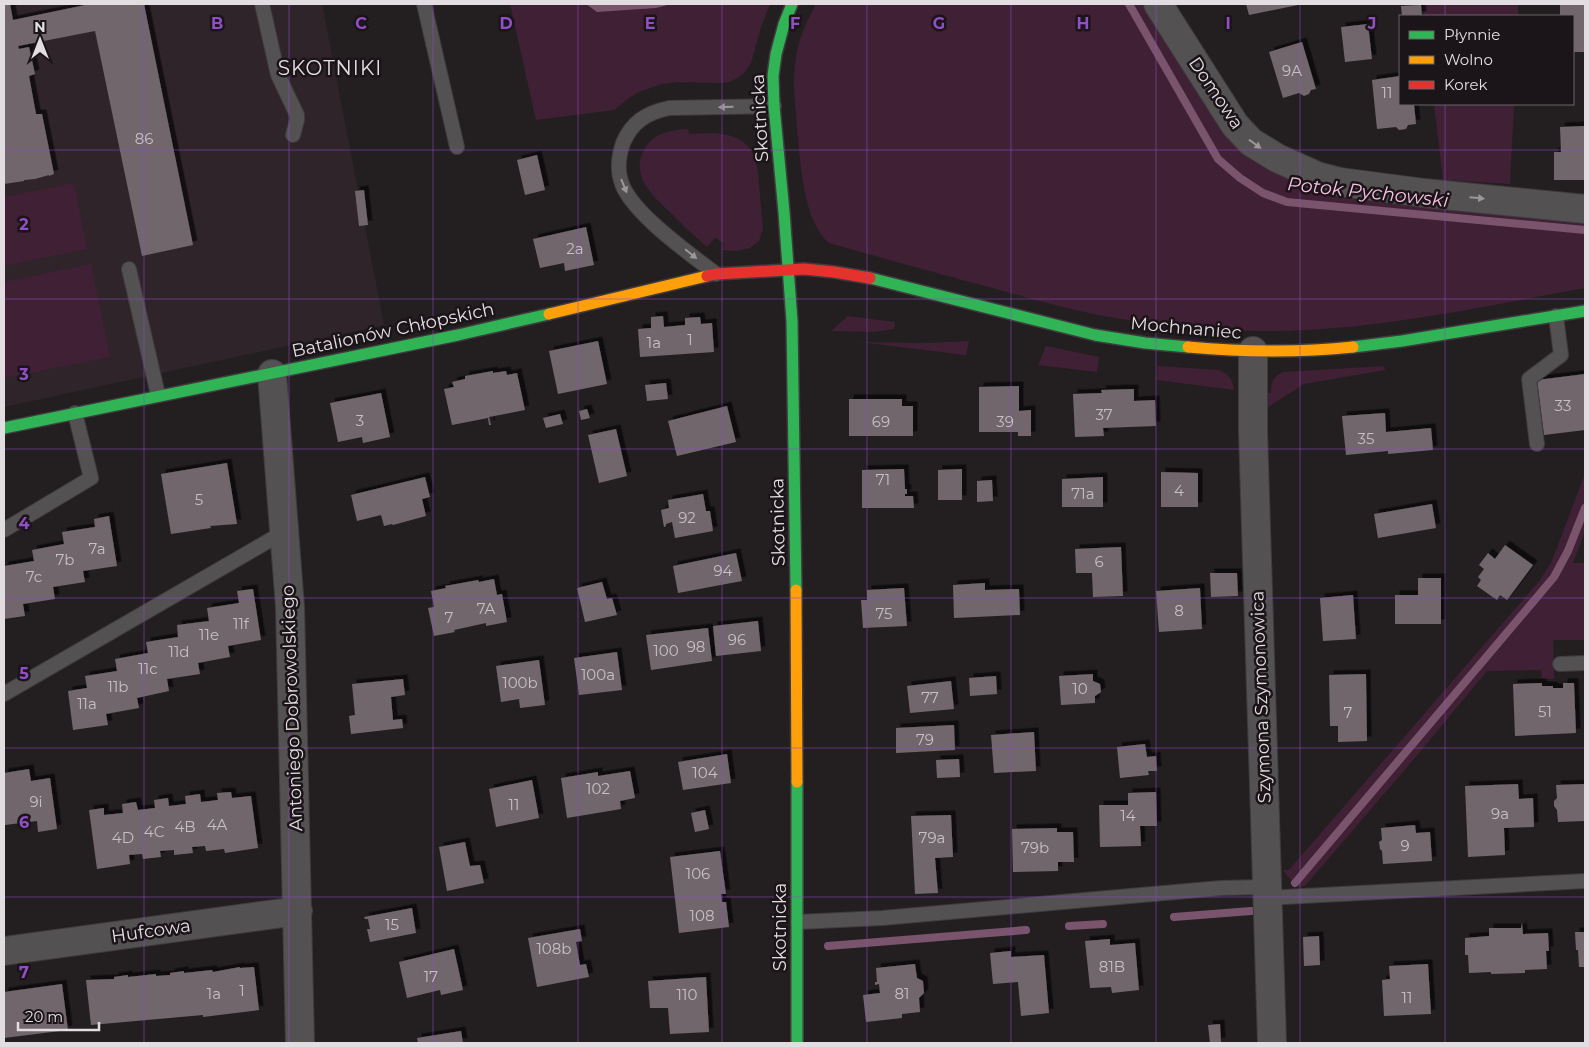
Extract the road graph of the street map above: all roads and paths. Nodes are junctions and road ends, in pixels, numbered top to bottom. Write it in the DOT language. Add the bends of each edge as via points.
graph roads {
  1 [pos="262,4"];
  2 [pos="424,4"];
  3 [pos="792,4"];
  4 [pos="1158,4"];
  5 [pos="774,106"];
  6 [pos="293,135"];
  7 [pos="457,146"];
  8 [pos="1585,209"];
  9 [pos="129,269"];
  10 [pos="789,271"];
  11 [pos="716,274"];
  12 [pos="1585,311"];
  13 [pos="1556,316"];
  14 [pos="1253,351"];
  15 [pos="272,374"];
  16 [pos="158,395"];
  17 [pos="76,413"];
  18 [pos="4,428"];
  19 [pos="1537,444"];
  20 [pos="4,530"];
  21 [pos="284,532"];
  22 [pos="1585,663"];
  23 [pos="1560,664"];
  24 [pos="4,694"];
  25 [pos="1585,881"];
  26 [pos="1266,893"];
  27 [pos="298,911"];
  28 [pos="798,922"];
  29 [pos="4,951"];
  30 [pos="300,1043"];
  31 [pos="797,1043"];
  32 [pos="1272,1043"];
  1 -- 6 [label="lane" via="278,75 297,115"];
  2 -- 7 [label="lane"];
  3 -- 5 [label="street, Skotnicka" via="776,54"];
  4 -- 8 [label="street, Domowa, one-way" via="1234,125 1251,142 1277,158 1317,176 1340,182"];
  5 -- 10 [label="street, Skotnicka"];
  5 -- 11 [label="lane, one-way" via="654,111 628,131 621,150 619,168 627,195 639,210"];
  9 -- 16 [label="lane"];
  10 -- 11 [label="street, Batalionów Chłopskich"];
  10 -- 14 [label="street, Mochnaniec" via="804,269 881,280 1094,335"];
  10 -- 28 [label="street, Skotnicka" via="796,535"];
  11 -- 15 [label="street, Batalionów Chłopskich" via="468,333"];
  12 -- 13 [label="street, Mochnaniec"];
  13 -- 14 [label="street, Mochnaniec" via="1402,341 1281,352"];
  13 -- 19 [label="lane" via="1562,355 1529,379"];
  14 -- 26 [label="street, Szymona Szymonowica"];
  15 -- 16 [label="street, Batalionów Chłopskich"];
  15 -- 21 [label="street, Antoniego Dobrowolskiego"];
  16 -- 17 [label="street, Batalionów Chłopskich"];
  17 -- 18 [label="street, Batalionów Chłopskich"];
  17 -- 20 [label="lane" via="91,478"];
  21 -- 24 [label="lane"];
  21 -- 27 [label="street, Antoniego Dobrowolskiego" via="290,607"];
  22 -- 23 [label="lane"];
  25 -- 26 [label="lane"];
  26 -- 28 [label="lane" via="1221,888 882,918"];
  26 -- 32 [label="street, Szymona Szymonowica"];
  27 -- 29 [label="street, Hufcowa"];
  27 -- 30 [label="street, Antoniego Dobrowolskiego"];
  28 -- 31 [label="street, Skotnicka"];
}
